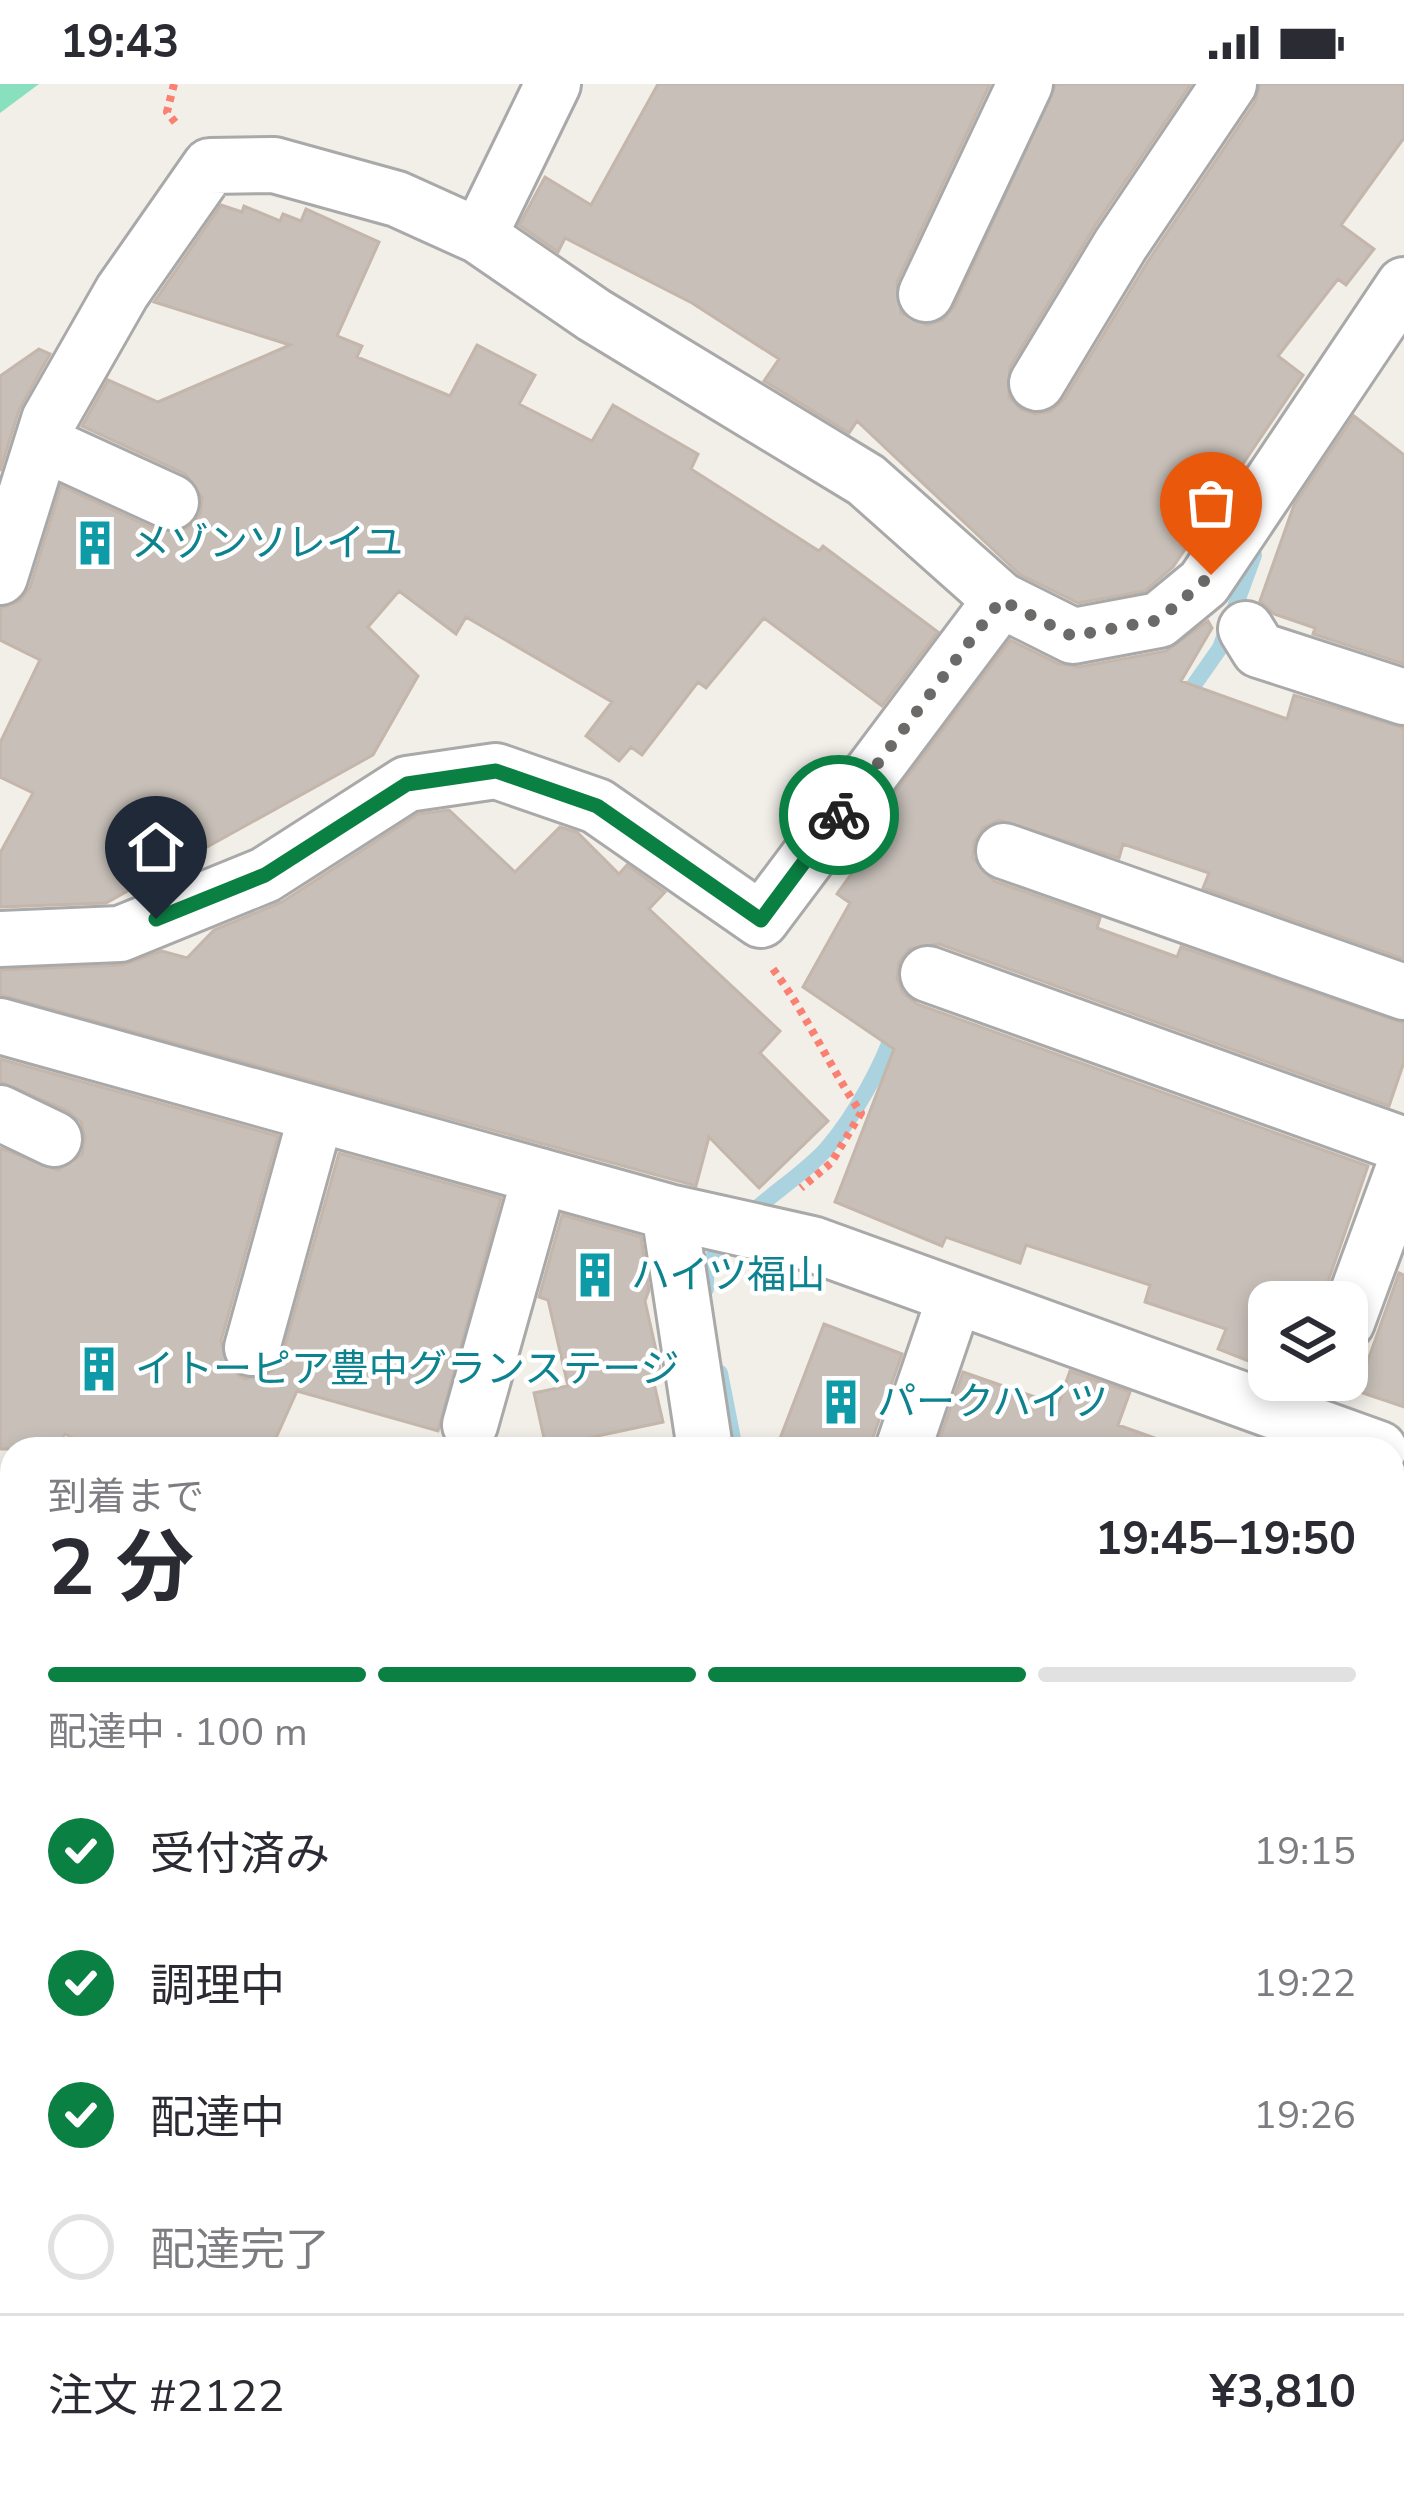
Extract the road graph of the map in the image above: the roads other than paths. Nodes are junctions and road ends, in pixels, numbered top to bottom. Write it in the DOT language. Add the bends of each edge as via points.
graph roads {
  1 [pos="553,84"];
  2 [pos="1025,84"];
  3 [pos="1229,84"];
  4 [pos="479,236"];
  5 [pos="1404,285"];
  6 [pos="926,294"];
  7 [pos="1037,383"];
  8 [pos="42,443"];
  9 [pos="171,502"];
  10 [pos="0,577"];
  11 [pos="1001,600"];
  12 [pos="1246,628"];
  13 [pos="1404,697"];
  14 [pos="1004,851"];
  15 [pos="0,939"];
  16 [pos="928,974"];
  17 [pos="1404,992"];
  18 [pos="0,1026"];
  19 [pos="0,1113"];
  20 [pos="316,1117"];
  21 [pos="54,1139"];
  22 [pos="1404,1144"];
  23 [pos="1404,1166"];
  24 [pos="540,1176"];
  25 [pos="669,1212"];
  26 [pos="1362,1281"];
  27 [pos="955,1297"];
  28 [pos="252,1348"];
  29 [pos="1312,1418"];
  30 [pos="470,1425"];
  31 [pos="703,1437"];
  32 [pos="907,1437"];
  33 [pos="1352,1437"];
  1 -- 4 [label="street"];
  2 -- 6 [label="street"];
  3 -- 7 [label="street"];
  4 -- 8 [label="street" via="397,199 274,165 210,166 122,292"];
  4 -- 11 [label="street" via="866,480"];
  5 -- 11 [label="street" via="1211,575 1174,610 1072,636"];
  8 -- 9 [label="street"];
  8 -- 10 [label="street"];
  11 -- 15 [label="street" via="761,920 597,806 496,771 407,784 265,875 120,934"];
  12 -- 13 [label="street" via="1259,650"];
  14 -- 17 [label="street"];
  16 -- 22 [label="street"];
  18 -- 20 [label="street"];
  19 -- 21 [label="street"];
  20 -- 24 [label="street"];
  20 -- 28 [label="street"];
  23 -- 26 [label="street"];
  24 -- 25 [label="street"];
  24 -- 30 [label="street"];
  25 -- 27 [label="street" via="760,1229"];
  25 -- 31 [label="street"];
  27 -- 29 [label="street"];
  27 -- 32 [label="street"];
  29 -- 33 [label="street"];
}
